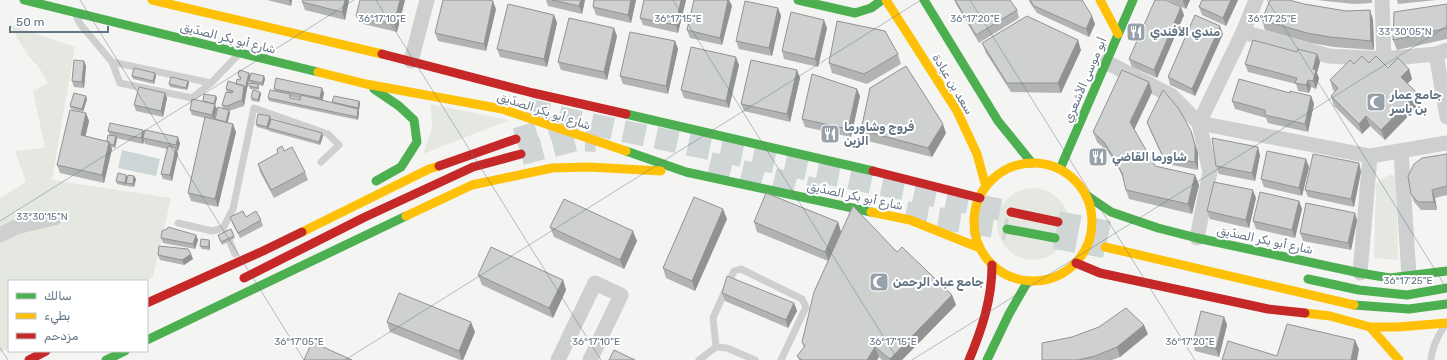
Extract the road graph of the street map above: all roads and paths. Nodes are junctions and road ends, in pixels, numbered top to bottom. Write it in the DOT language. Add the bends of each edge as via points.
graph roads {
  1 [pos="24,0"];
  2 [pos="152,0"];
  3 [pos="427,0"];
  4 [pos="798,0"];
  5 [pos="882,0"];
  6 [pos="886,0"];
  7 [pos="924,0"];
  8 [pos="1100,0"];
  9 [pos="1133,0"];
  10 [pos="1256,0"];
  11 [pos="1382,0"];
  12 [pos="74,12"];
  13 [pos="1243,32"];
  14 [pos="1118,34"];
  15 [pos="1441,52"];
  16 [pos="239,53"];
  17 [pos="1384,59"];
  18 [pos="412,61"];
  19 [pos="112,62"];
  20 [pos="1106,62"];
  21 [pos="211,83"];
  22 [pos="366,84"];
  23 [pos="445,89"];
  24 [pos="507,104"];
  25 [pos="1447,117"];
  26 [pos="1199,124"];
  27 [pos="516,139"];
  28 [pos="1447,143"];
  29 [pos="1401,151"];
  30 [pos="521,154"];
  31 [pos="1370,156"];
  32 [pos="321,162"];
  33 [pos="1032,163"];
  34 [pos="1060,169"];
  35 [pos="686,172"];
  36 [pos="368,186"];
  37 [pos="986,187"];
  38 [pos="1086,195"];
  39 [pos="980,198"];
  40 [pos="1011,212"];
  41 [pos="55,218"];
  42 [pos="1058,222"];
  43 [pos="178,223"];
  44 [pos="223,228"];
  45 [pos="1007,229"];
  46 [pos="0,235"];
  47 [pos="1055,238"];
  48 [pos="1197,238"];
  49 [pos="256,244"];
  50 [pos="1105,247"];
  51 [pos="980,248"];
  52 [pos="235,254"];
  53 [pos="1076,263"];
  54 [pos="992,265"];
  55 [pos="1447,271"];
  56 [pos="1360,273"];
  57 [pos="1297,276"];
  58 [pos="1409,276"];
  59 [pos="238,281"];
  60 [pos="1028,281"];
  61 [pos="1447,288"];
  62 [pos="148,299"];
  63 [pos="148,303"];
  64 [pos="1447,304"];
  65 [pos="1447,323"];
  66 [pos="1370,327"];
  67 [pos="148,340"];
  68 [pos="716,347"];
  69 [pos="44,352"];
  70 [pos="122,352"];
  71 [pos="102,358"];
  72 [pos="29,360"];
  73 [pos="558,360"];
  74 [pos="590,360"];
  75 [pos="699,360"];
  76 [pos="756,360"];
  77 [pos="781,360"];
  78 [pos="969,360"];
  79 [pos="988,360"];
  80 [pos="1399,360"];
  81 [pos="1431,360"];
  1 -- 12 [label="main road, شارع أبو بكر الصدّيق"];
  2 -- 18 [label="main road, شارع أبو بكر الصدّيق"];
  3 -- 18 [label="street"];
  4 -- 5 [label="main road" via="855,13 871,8"];
  6 -- 37 [label="main road, سعد بن عبادة" via="957,111 977,154"];
  7 -- 33 [label="main road, سعد بن عبادة" via="998,122"];
  8 -- 14 [label="main road"];
  9 -- 14 [label="main road, أبو موسى الأشعري"];
  10 -- 13 [label="street"];
  11 -- 17 [label="street"];
  12 -- 16 [label="main road, شارع أبو بكر الصدّيق"];
  12 -- 19 [label="lane" via="81,25"];
  13 -- 17 [label="street" via="1329,56"];
  13 -- 26 [label="street"];
  14 -- 20 [label="main road, أبو موسى الأشعري"];
  15 -- 17 [label="street"];
  15 -- 25 [label="street"];
  16 -- 21 [label="lane"];
  16 -- 22 [label="main road, شارع أبو بكر الصدّيق"];
  18 -- 39 [label="main road, شارع أبو بكر الصدّيق" via="533,93 905,178"];
  19 -- 21 [label="lane"];
  19 -- 21 [label="lane" via="120,83 192,98"];
  20 -- 26 [label="street" via="1172,96"];
  20 -- 34 [label="main road, أبو موسى الأشعري"];
  22 -- 35 [label="main road, شارع أبو بكر الصدّيق" via="502,108"];
  22 -- 36 [label="main road" via="399,106 414,120 417,142 401,166"];
  23 -- 24 [label="main road"];
  26 -- 31 [label="street"];
  26 -- 48 [label="street" via="1210,172"];
  27 -- 63 [label="main road" via="429,169 263,251"];
  28 -- 29 [label="street"];
  29 -- 31 [label="street"];
  29 -- 58 [label="street"];
  30 -- 59 [label="main road" via="473,167 365,217"];
  31 -- 56 [label="street"];
  32 -- 44 [label="lane" via="340,145 328,134 254,108 232,209"];
  33 -- 34 [label="main road" via="1047,164"];
  33 -- 37 [label="main road" via="1014,166 999,174"];
  34 -- 38 [label="main road" via="1075,180"];
  35 -- 51 [label="main road, شارع أبو بكر الصدّيق" via="910,220"];
  35 -- 67 [label="main road" via="589,167 552,168 472,185"];
  37 -- 39 [label="main road"];
  38 -- 48 [label="main road, شارع أبو بكر الصدّيق" via="1111,212"];
  38 -- 53 [label="main road" via="1091,208 1091,236"];
  39 -- 51 [label="main road" via="975,214 975,232"];
  40 -- 42 [label="main road"];
  41 -- 46 [label="street" via="16,227"];
  43 -- 44 [label="lane" via="212,231"];
  44 -- 52 [label="lane"];
  45 -- 47 [label="main road"];
  48 -- 56 [label="main road, شارع أبو بكر الصدّيق"];
  49 -- 52 [label="main road"];
  50 -- 64 [label="main road" via="1357,306 1410,309"];
  51 -- 54 [label="main road"];
  52 -- 62 [label="main road"];
  53 -- 60 [label="main road" via="1063,273 1046,280"];
  53 -- 66 [label="main road" via="1108,275 1268,309 1330,316"];
  54 -- 60 [label="main road" via="1003,273"];
  54 -- 78 [label="main road" via="992,295 983,328"];
  55 -- 58 [label="main road, شارع أبو بكر الصدّيق"];
  56 -- 58 [label="main road, شارع أبو بكر الصدّيق" via="1390,278"];
  57 -- 61 [label="main road" via="1360,290 1407,295"];
  60 -- 79 [label="main road"];
  65 -- 66 [label="main road"];
  65 -- 81 [label="lane" via="1439,334"];
  66 -- 80 [label="main road"];
  68 -- 75 [label="lane"];
  68 -- 76 [label="lane" via="727,348"];
  68 -- 77 [label="lane" via="713,318 734,271 741,269 802,299 806,307"];
  69 -- 72 [label="main road"];
  70 -- 71 [label="main road"];
  73 -- 74 [label="street" via="595,283 621,295"];
}
